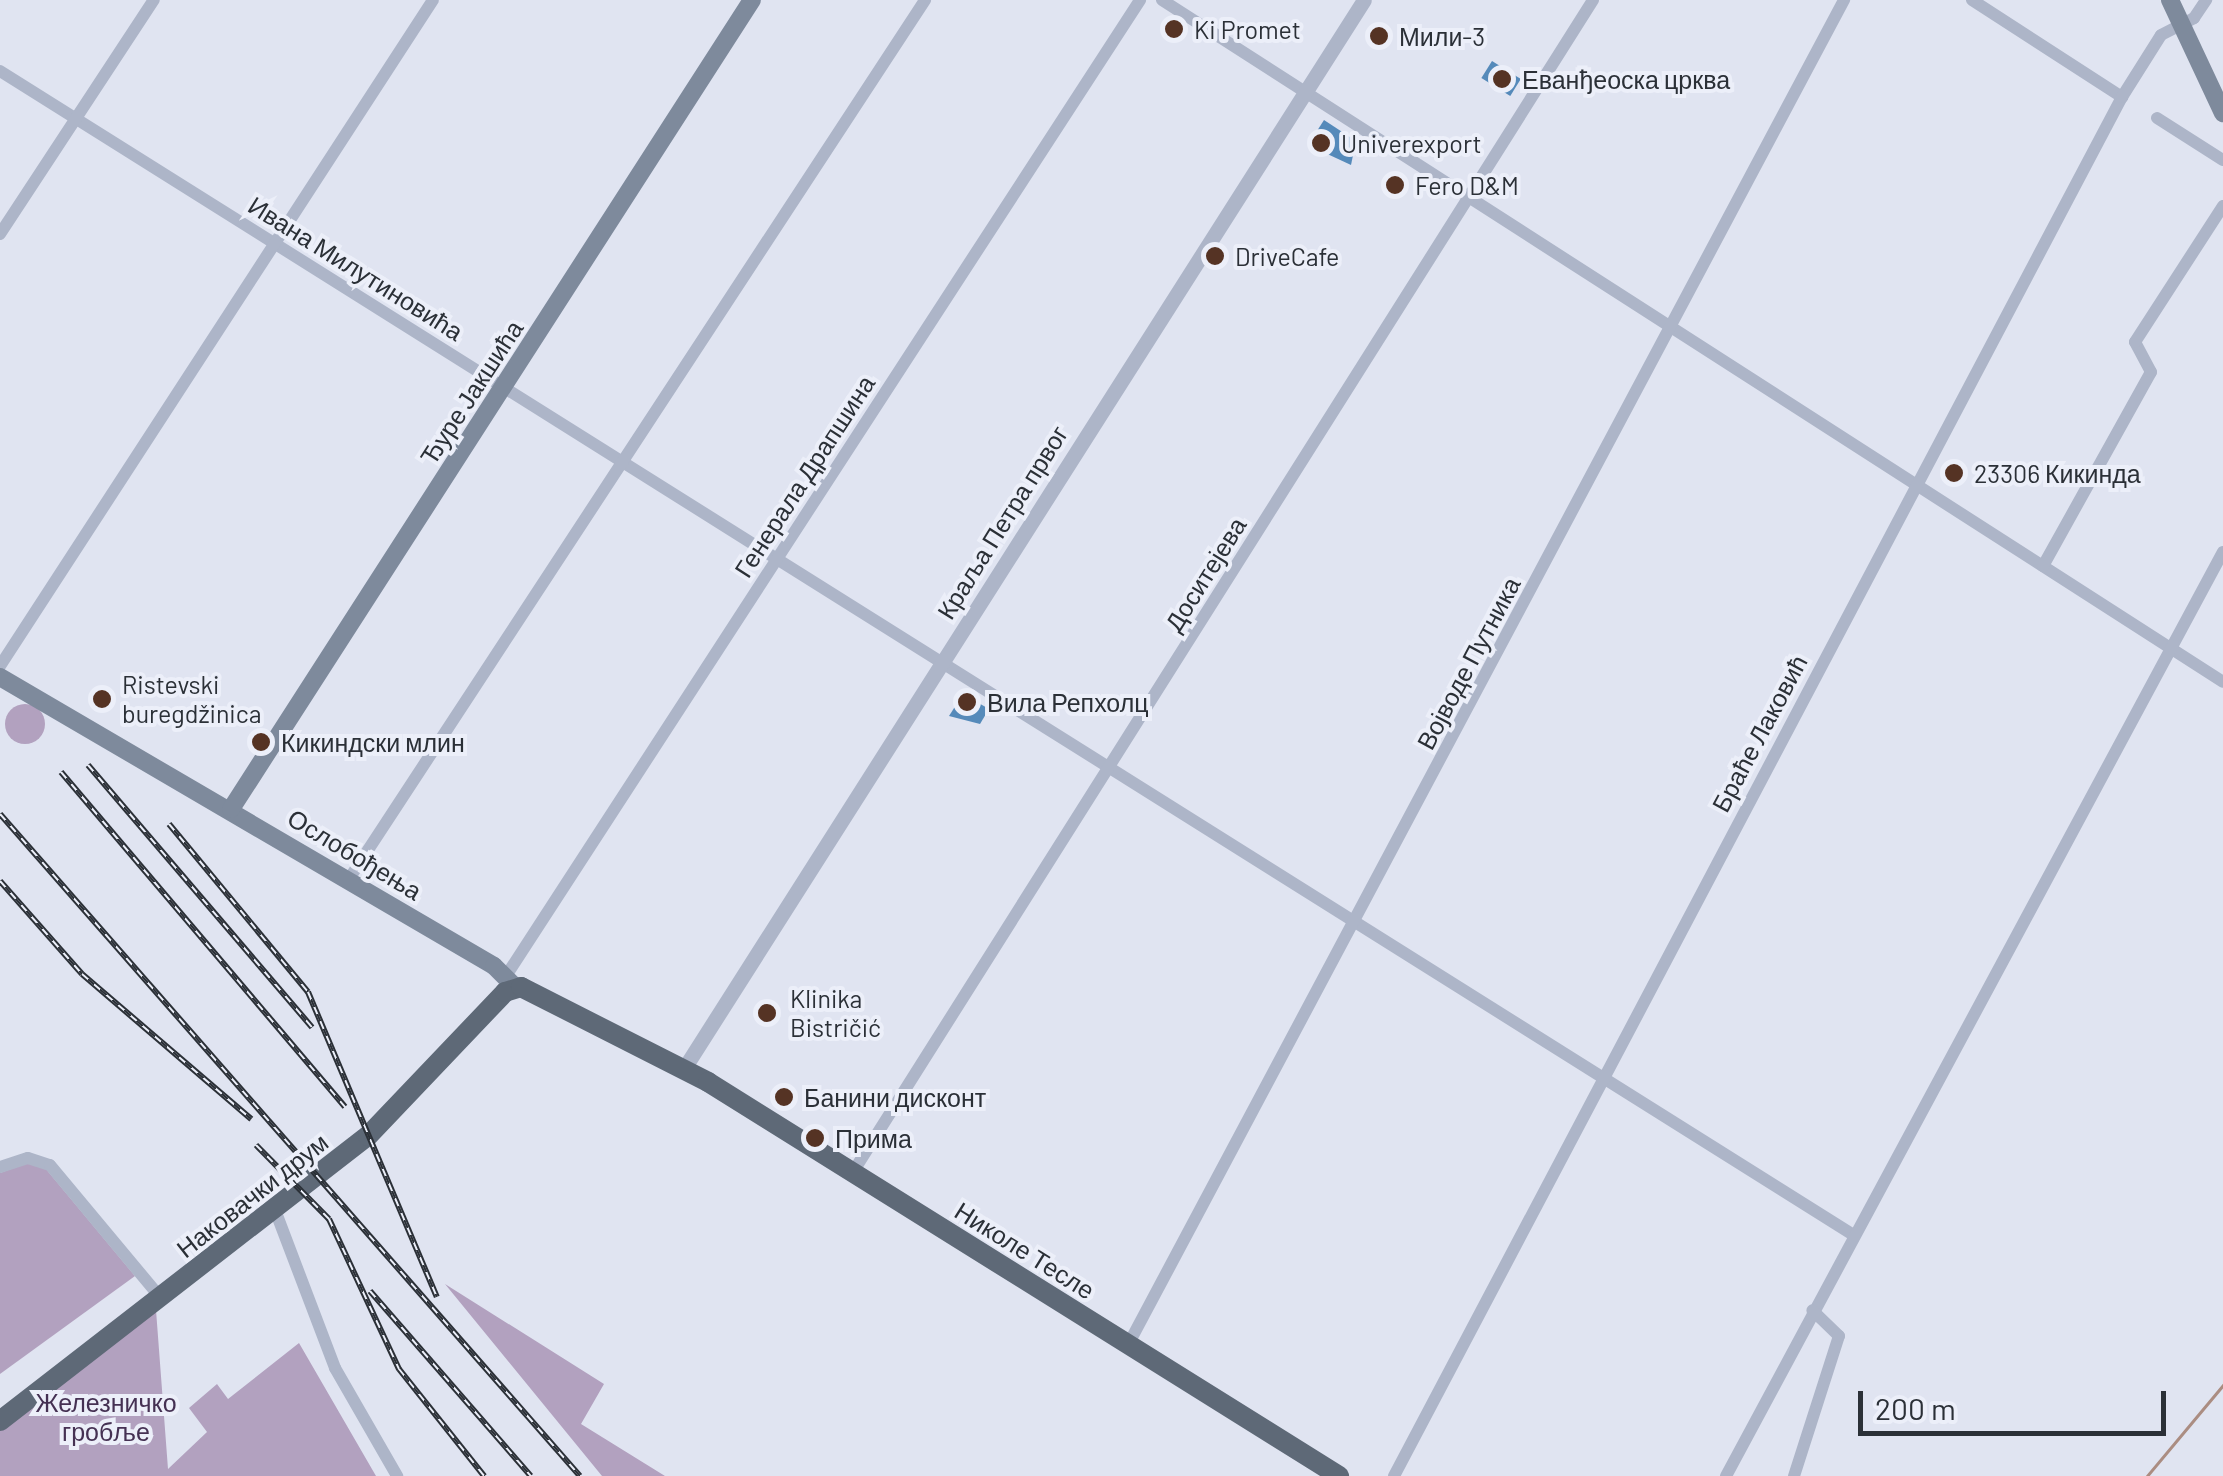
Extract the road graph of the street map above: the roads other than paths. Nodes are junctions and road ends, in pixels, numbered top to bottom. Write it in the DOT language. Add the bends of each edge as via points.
graph roads {
  1 [pos="154,0"];
  2 [pos="433,0"];
  3 [pos="752,0"];
  4 [pos="925,0"];
  5 [pos="1140,0"];
  6 [pos="1162,0"];
  7 [pos="1364,0"];
  8 [pos="1593,0"];
  9 [pos="1844,0"];
  10 [pos="1972,0"];
  11 [pos="2170,0"];
  12 [pos="2206,0"];
  13 [pos="2182,25"];
  14 [pos="0,71"];
  15 [pos="1306,92"];
  16 [pos="2122,97"];
  17 [pos="2223,113"];
  18 [pos="2158,118"];
  19 [pos="77,119"];
  20 [pos="2223,160"];
  21 [pos="1470,198"];
  22 [pos="2223,206"];
  23 [pos="0,234"];
  24 [pos="274,244"];
  25 [pos="1670,328"];
  26 [pos="505,386"];
  27 [pos="617,459"];
  28 [pos="1917,486"];
  29 [pos="2223,552"];
  30 [pos="777,560"];
  31 [pos="2044,566"];
  32 [pos="2170,648"];
  33 [pos="943,662"];
  34 [pos="0,666"];
  35 [pos="0,677"];
  36 [pos="2223,682"];
  37 [pos="1108,769"];
  38 [pos="231,809"];
  39 [pos="349,879"];
  40 [pos="1354,925"];
  41 [pos="510,981"];
  42 [pos="683,1070"];
  43 [pos="1601,1075"];
  44 [pos="0,1167"];
  45 [pos="854,1172"];
  46 [pos="275,1210"];
  47 [pos="1852,1234"];
  48 [pos="160,1298"];
  49 [pos="1812,1310"];
  50 [pos="1128,1345"];
  51 [pos="0,1421"];
  52 [pos="397,1476"];
  53 [pos="1339,1476"];
  54 [pos="1394,1476"];
  55 [pos="1726,1476"];
  56 [pos="1794,1476"];
  1 -- 19 [label="street"];
  2 -- 24 [label="street"];
  3 -- 26 [label="main road, Ђуре Јакшића"];
  4 -- 27 [label="street"];
  5 -- 30 [label="street, Генерала Драпшина"];
  6 -- 15 [label="street"];
  7 -- 15 [label="street, Краља Петра првог"];
  8 -- 21 [label="street, Доситејева"];
  9 -- 25 [label="street, Војводе Путника"];
  10 -- 16 [label="street"];
  11 -- 13 [label="main road"];
  12 -- 13 [label="street, Браће Лаковић"];
  13 -- 16 [label="street, Браће Лаковић" via="2161,36"];
  13 -- 17 [label="main road"];
  14 -- 19 [label="street, Ивана Милутиновића"];
  15 -- 21 [label="street"];
  15 -- 33 [label="street, Краља Петра првог"];
  16 -- 28 [label="street, Браће Лаковић"];
  18 -- 20 [label="street"];
  19 -- 23 [label="street"];
  19 -- 24 [label="street, Ивана Милутиновића"];
  21 -- 25 [label="street"];
  21 -- 37 [label="street, Доситејева"];
  22 -- 31 [label="street" via="2135,342 2151,372"];
  24 -- 26 [label="street, Ивана Милутиновића"];
  24 -- 34 [label="street"];
  25 -- 28 [label="street"];
  25 -- 40 [label="street, Војводе Путника"];
  26 -- 27 [label="street, Ивана Милутиновића"];
  26 -- 38 [label="main road, Ђуре Јакшића"];
  27 -- 30 [label="street, Ивана Милутиновића"];
  27 -- 39 [label="street"];
  28 -- 31 [label="street"];
  28 -- 43 [label="street, Браће Лаковић"];
  29 -- 32 [label="street"];
  30 -- 33 [label="street, Ивана Милутиновића"];
  30 -- 41 [label="street, Генерала Драпшина"];
  31 -- 32 [label="street"];
  32 -- 36 [label="street"];
  32 -- 47 [label="street"];
  33 -- 37 [label="street, Ивана Милутиновића"];
  33 -- 42 [label="street, Краља Петра првог"];
  35 -- 38 [label="main road, Ослобођења"];
  37 -- 40 [label="street, Ивана Милутиновића"];
  37 -- 45 [label="street, Доситејева"];
  38 -- 39 [label="main road, Ослобођења"];
  39 -- 41 [label="main road, Ослобођења"];
  40 -- 43 [label="street, Ивана Милутиновића"];
  40 -- 50 [label="street, Војводе Путника"];
  41 -- 42 [label="main road, Ослобођења"];
  41 -- 46 [label="main road, Наковачки друм" via="394,1114"];
  42 -- 45 [label="main road, Николе Тесле"];
  43 -- 47 [label="street, Ивана Милутиновића"];
  43 -- 54 [label="street, Браће Лаковић"];
  44 -- 48 [label="street" via="28,1158 50,1164"];
  45 -- 50 [label="main road, Николе Тесле"];
  46 -- 48 [label="main road, Наковачки друм"];
  46 -- 52 [label="street" via="336,1368"];
  47 -- 49 [label="street"];
  48 -- 51 [label="main road, Наковачки друм"];
  49 -- 55 [label="street"];
  49 -- 56 [label="street" via="1839,1336"];
  50 -- 53 [label="main road, Николе Тесле"];
}
